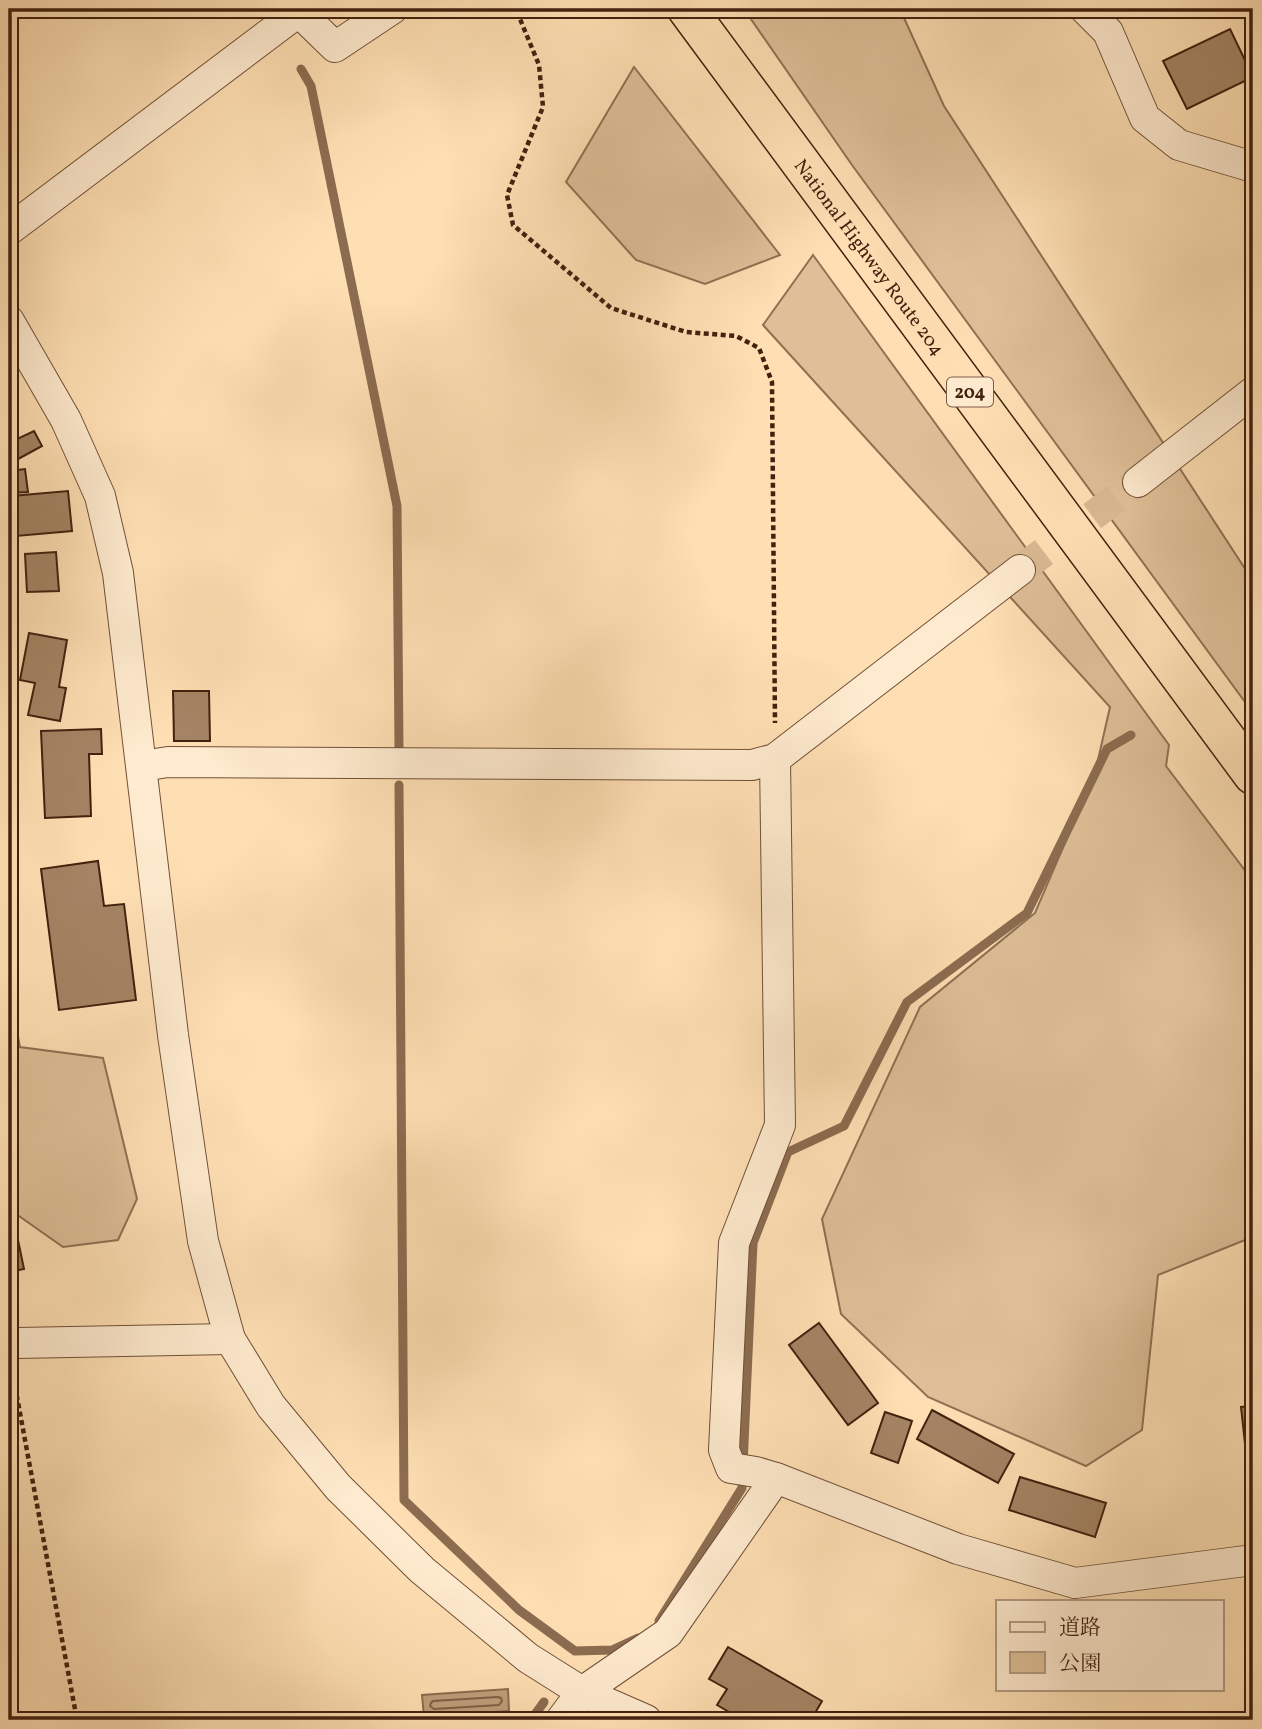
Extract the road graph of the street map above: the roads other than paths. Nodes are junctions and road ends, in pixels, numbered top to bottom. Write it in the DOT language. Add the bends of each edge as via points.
graph roads {
  1 [pos="392,9"];
  2 [pos="687,9"];
  3 [pos="1085,9"];
  4 [pos="300,10"];
  5 [pos="1253,167"];
  6 [pos="9,230"];
  7 [pos="9,321"];
  8 [pos="1253,392"];
  9 [pos="1138,482"];
  10 [pos="1020,570"];
  11 [pos="775,759"];
  12 [pos="142,766"];
  13 [pos="1253,775"];
  14 [pos="230,1339"];
  15 [pos="9,1352"];
  16 [pos="754,1473"];
  17 [pos="1253,1560"];
  18 [pos="582,1692"];
  19 [pos="561,1720"];
  20 [pos="646,1720"];
  1 -- 4 [label="street" via="335,47"];
  2 -- 13 [label="highway, National Highway Route 204 / 204"];
  3 -- 5 [label="street" via="1108,32 1145,118 1179,145"];
  4 -- 6 [label="street"];
  7 -- 12 [label="street" via="66,420 100,496 118,573"];
  8 -- 9 [label="street"];
  10 -- 11 [label="street"];
  11 -- 12 [label="street" via="752,765 168,762"];
  11 -- 16 [label="street" via="780,1125 734,1243 724,1450"];
  12 -- 14 [label="street" via="173,1035 203,1241"];
  14 -- 15 [label="street"];
  14 -- 18 [label="street" via="271,1406 338,1487 422,1570 528,1658"];
  16 -- 17 [label="street" via="958,1549 1075,1583"];
  16 -- 18 [label="street" via="668,1633"];
  18 -- 19 [label="street"];
  18 -- 20 [label="street"];
}
